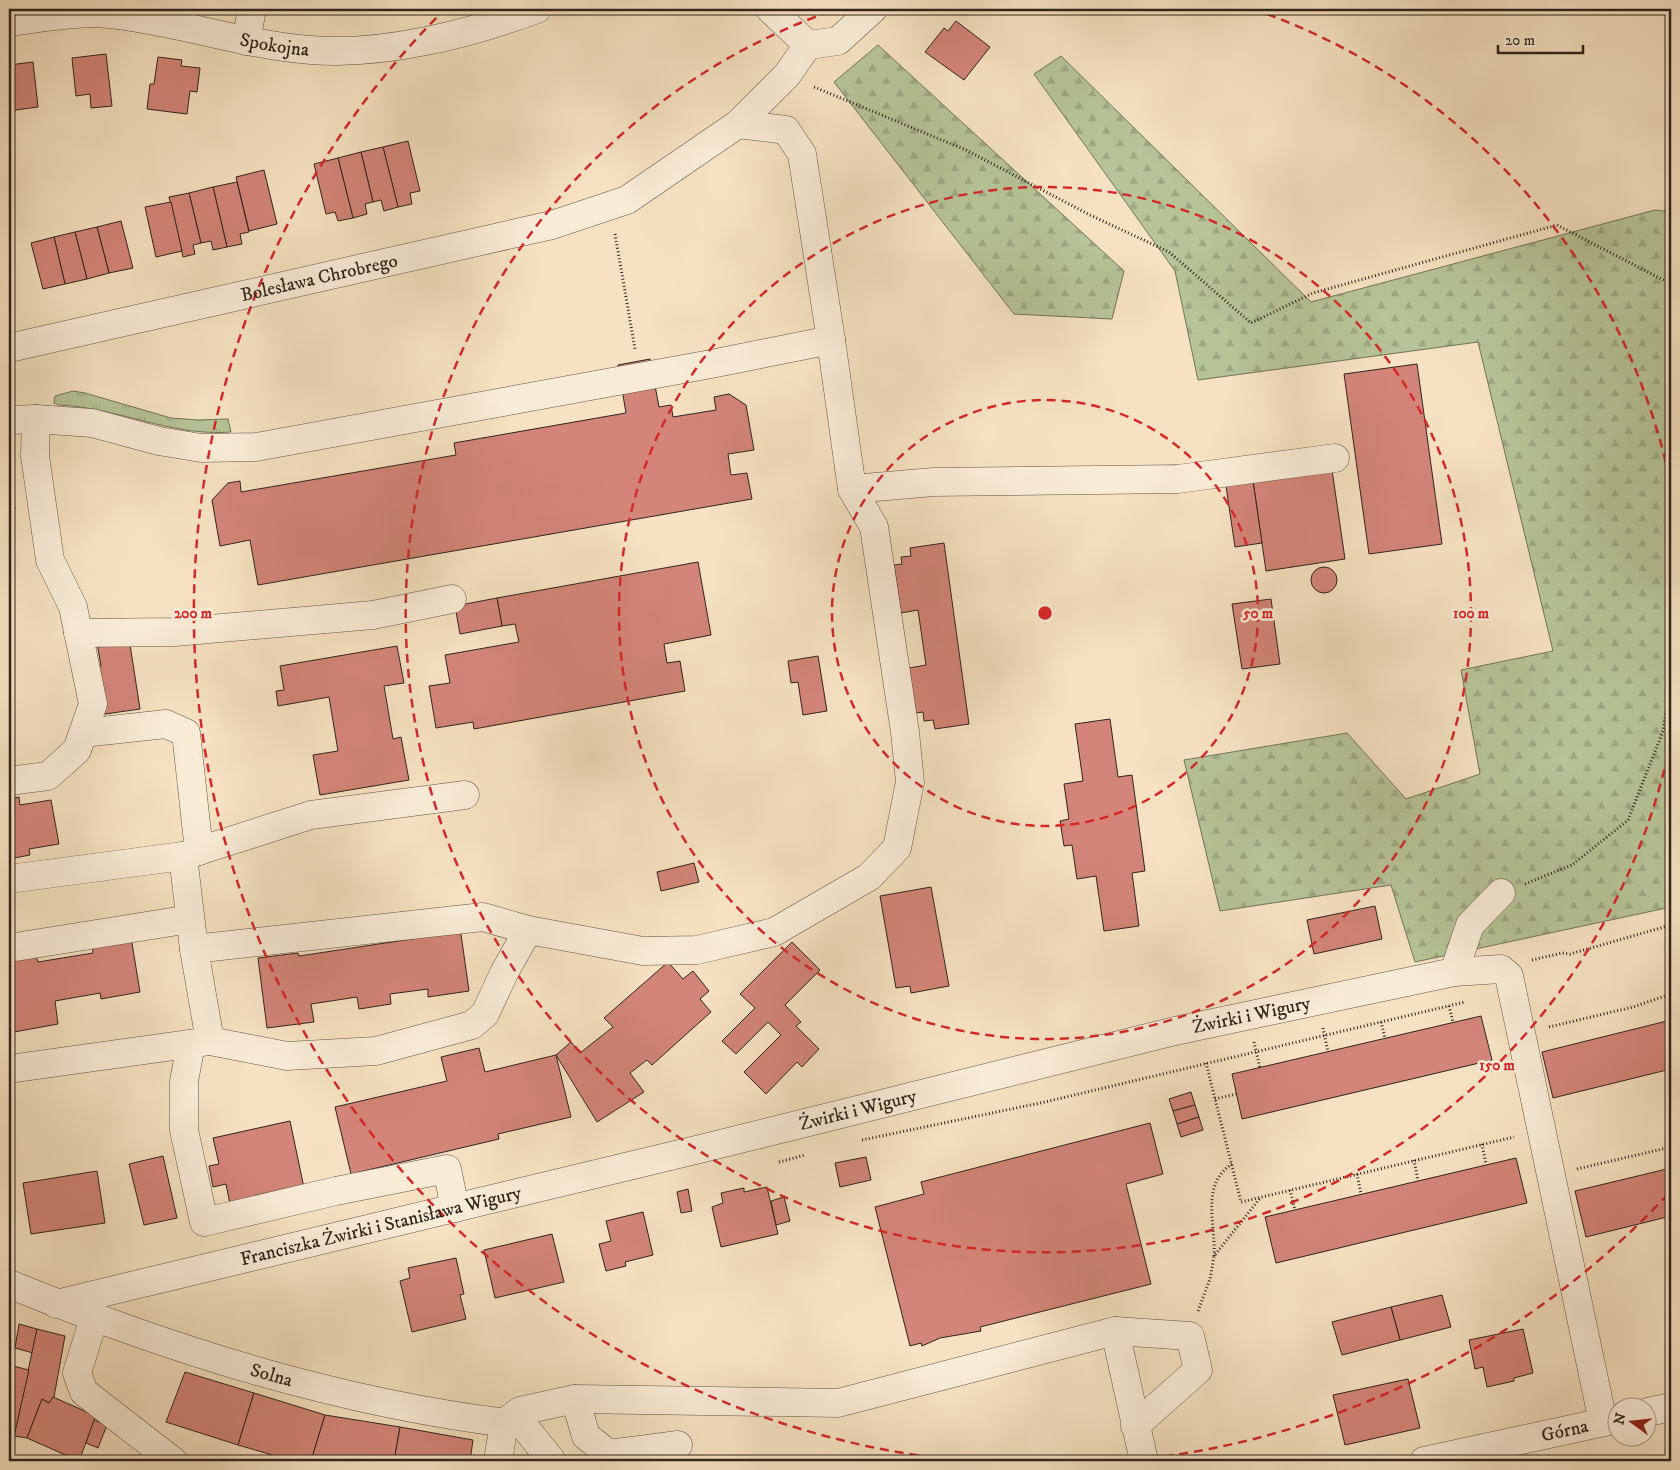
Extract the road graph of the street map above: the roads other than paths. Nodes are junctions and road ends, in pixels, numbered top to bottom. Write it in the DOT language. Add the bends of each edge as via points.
graph roads {
  1 [pos="252,9"];
  2 [pos="536,9"];
  3 [pos="770,9"];
  4 [pos="873,9"];
  5 [pos="9,22"];
  6 [pos="246,41"];
  7 [pos="808,45"];
  8 [pos="738,124"];
  9 [pos="831,340"];
  10 [pos="9,348"];
  11 [pos="36,419"];
  12 [pos="9,420"];
  13 [pos="1336,458"];
  14 [pos="852,489"];
  15 [pos="452,599"];
  16 [pos="78,633"];
  17 [pos="83,733"];
  18 [pos="9,781"];
  19 [pos="465,795"];
  20 [pos="191,854"];
  21 [pos="9,879"];
  22 [pos="1502,892"];
  23 [pos="190,919"];
  24 [pos="528,930"];
  25 [pos="9,948"];
  26 [pos="194,949"];
  27 [pos="1454,972"];
  28 [pos="201,1042"];
  29 [pos="9,1069"];
  30 [pos="704,1148"];
  31 [pos="455,1208"];
  32 [pos="9,1284"];
  33 [pos="56,1304"];
  34 [pos="94,1318"];
  35 [pos="1115,1331"];
  36 [pos="575,1399"];
  37 [pos="1671,1407"];
  38 [pos="1658,1410"];
  39 [pos="1608,1414"];
  40 [pos="1608,1421"];
  41 [pos="504,1423"];
  42 [pos="1135,1426"];
  43 [pos="678,1445"];
  44 [pos="173,1461"];
  45 [pos="498,1461"];
  46 [pos="552,1461"];
  47 [pos="1144,1461"];
  48 [pos="1424,1461"];
  1 -- 6 [label="street"];
  2 -- 6 [label="street, Spokojna" via="494,25 380,49 312,50"];
  3 -- 7 [label="street"];
  4 -- 7 [label="street" via="838,41"];
  5 -- 6 [label="street, Spokojna" via="69,14 109,14"];
  7 -- 8 [label="street, Bolesława Chrobrego" via="787,75"];
  8 -- 9 [label="street" via="786,130 802,154"];
  8 -- 10 [label="street, Bolesława Chrobrego" via="619,203 552,225"];
  9 -- 11 [label="street" via="227,449 159,441 92,423"];
  9 -- 14 [label="street"];
  11 -- 12 [label="street"];
  11 -- 16 [label="street" via="35,456 50,560 73,607"];
  13 -- 14 [label="street" via="1178,479 934,482"];
  14 -- 24 [label="street" via="874,528 905,732 910,782 898,848 869,877 774,932 697,950 643,951"];
  15 -- 16 [label="street" via="373,615 175,632"];
  16 -- 17 [label="street" via="93,704"];
  17 -- 18 [label="street" via="77,750 48,776"];
  17 -- 20 [label="street" via="166,724 186,733"];
  19 -- 20 [label="street" via="311,815"];
  20 -- 21 [label="street"];
  20 -- 23 [label="street"];
  22 -- 27 [label="street" via="1470,924"];
  23 -- 25 [label="street"];
  23 -- 26 [label="street"];
  24 -- 26 [label="street" via="483,917"];
  24 -- 28 [label="street" via="485,1014 472,1025 376,1052 287,1056"];
  26 -- 28 [label="street"];
  27 -- 30 [label="street, Żwirki i Wigury" via="1175,1031"];
  27 -- 39 [label="street, Żwirki i Wigury" via="1501,969 1509,976 1569,1268"];
  28 -- 29 [label="street"];
  28 -- 31 [label="street" via="184,1081 184,1130 204,1222 447,1169"];
  30 -- 31 [label="street, Franciszka Żwirki i Stanisława Wigury"];
  31 -- 33 [label="street, Franciszka Żwirki i Stanisława Wigury"];
  32 -- 33 [label="street, Solna"];
  33 -- 34 [label="street, Solna"];
  34 -- 41 [label="street, Solna" via="162,1343 294,1382 358,1398"];
  34 -- 44 [label="street" via="77,1373 84,1392"];
  35 -- 36 [label="street" via="838,1404"];
  35 -- 42 [label="street"];
  35 -- 42 [label="street" via="1190,1336 1198,1370"];
  36 -- 41 [label="street" via="520,1411"];
  36 -- 43 [label="street" via="586,1436 609,1454"];
  37 -- 38 [label="street"];
  40 -- 48 [label="street, Górna"];
  41 -- 45 [label="street"];
  41 -- 46 [label="street, Solna" via="525,1427"];
  42 -- 47 [label="street"];
}
